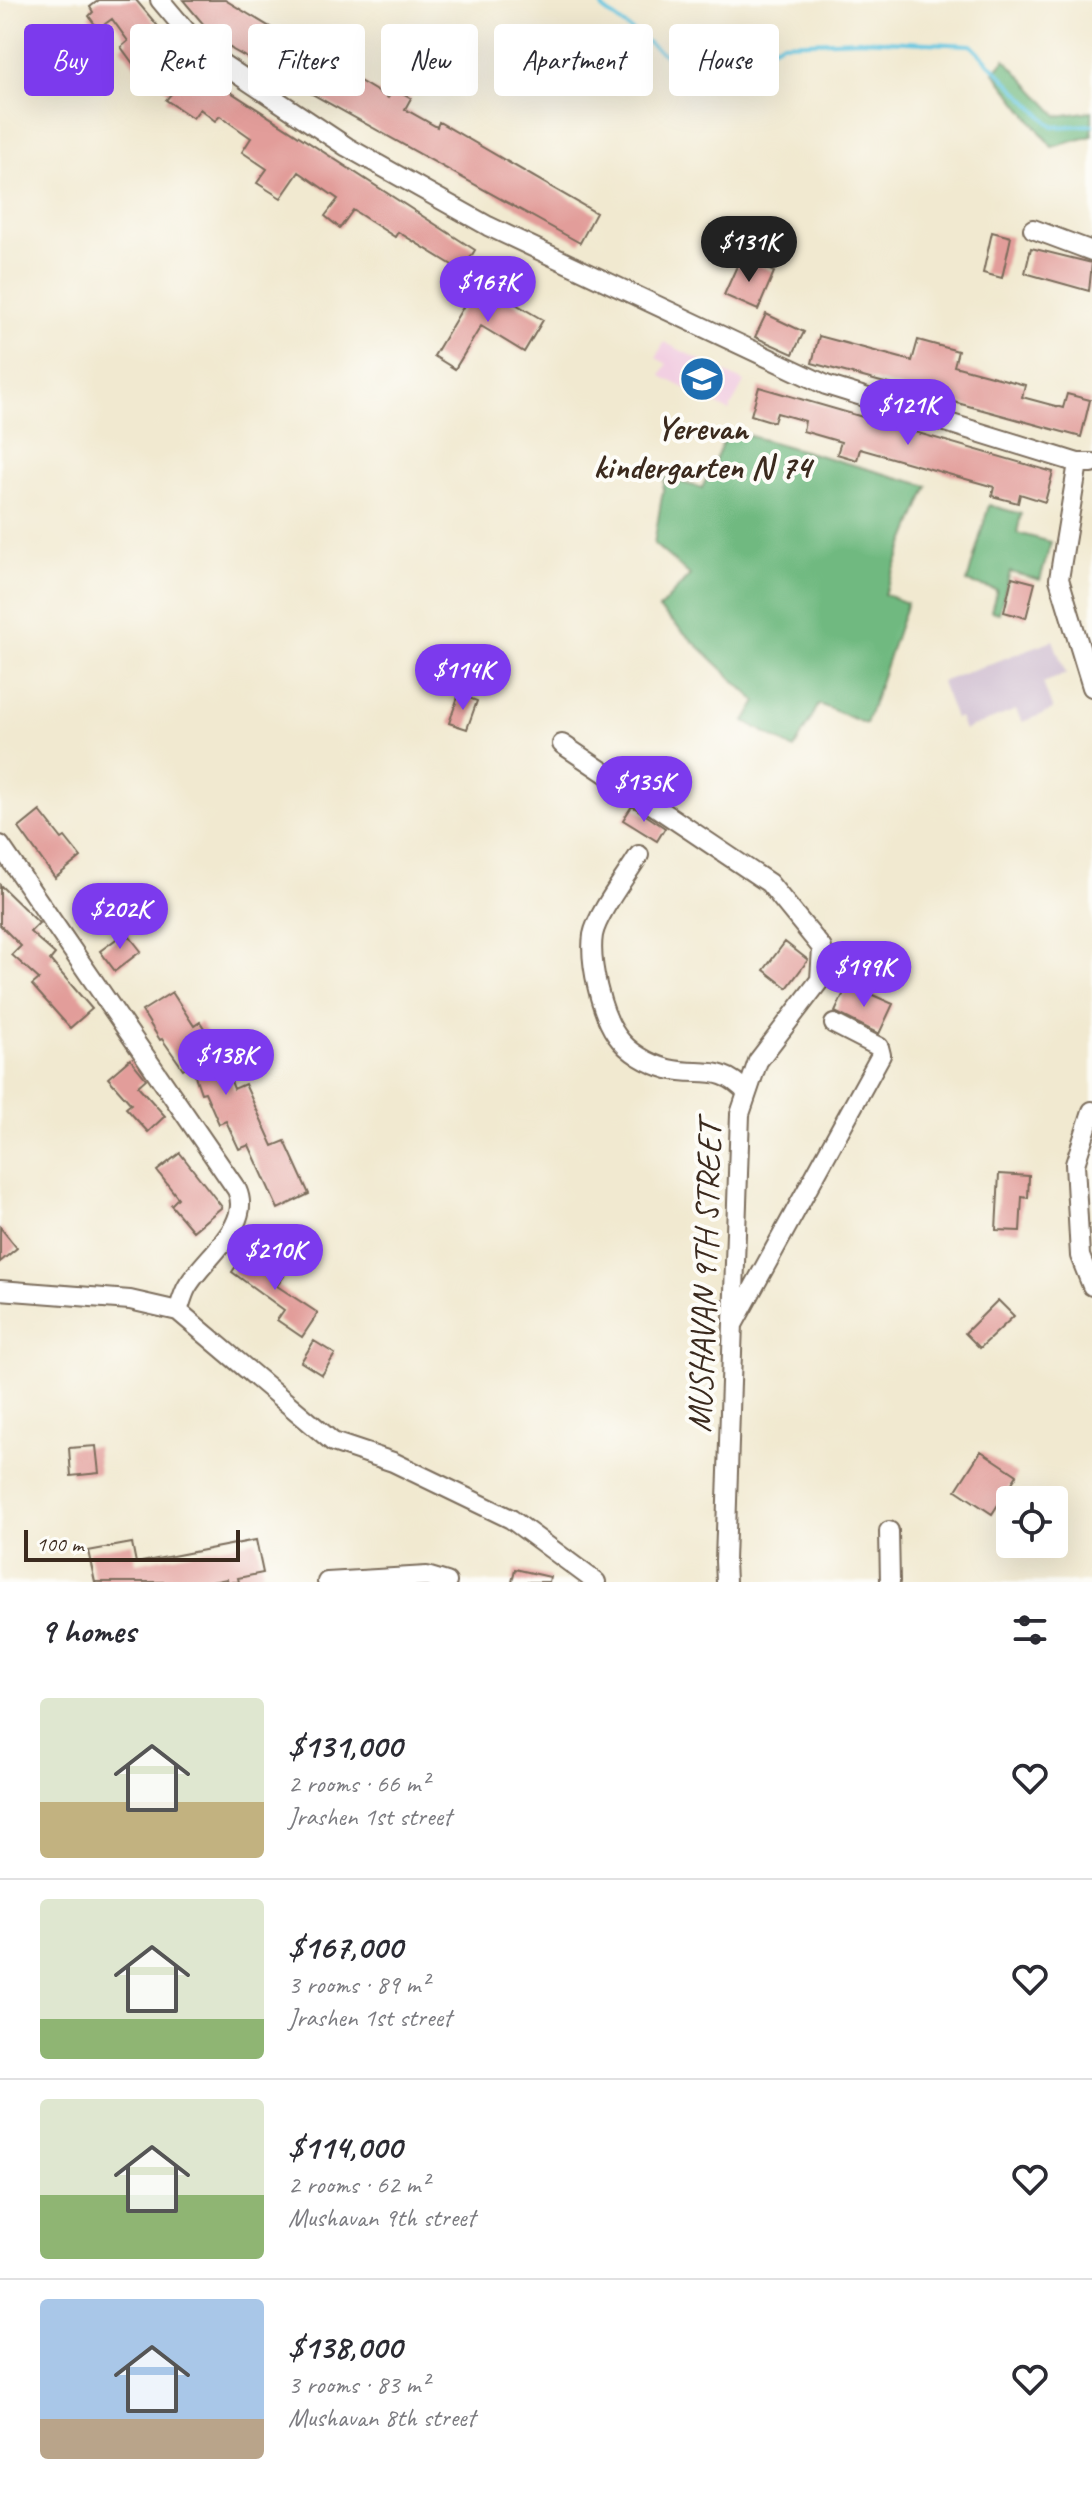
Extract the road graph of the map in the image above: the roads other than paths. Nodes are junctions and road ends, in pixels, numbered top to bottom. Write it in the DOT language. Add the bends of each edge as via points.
graph roads {
  1 [pos="160,0"];
  2 [pos="1033,229"];
  3 [pos="1092,251"];
  4 [pos="1085,463"];
  5 [pos="1092,687"];
  6 [pos="562,744"];
  7 [pos="0,845"];
  8 [pos="639,855"];
  9 [pos="834,1024"];
  10 [pos="747,1093"];
  11 [pos="1092,1111"];
  12 [pos="1092,1286"];
  13 [pos="0,1290"];
  14 [pos="178,1311"];
  15 [pos="733,1325"];
  16 [pos="889,1531"];
  17 [pos="331,1582"];
  18 [pos="447,1582"];
  19 [pos="596,1582"];
  20 [pos="726,1582"];
  21 [pos="890,1582"];
  1 -- 4 [label="street" via="203,51 347,147 488,226 826,385"];
  2 -- 3 [label="street"];
  4 -- 5 [label="street" via="1059,579"];
  6 -- 10 [label="street, MUSHAVAN 9TH STREET" via="769,883 822,948 820,980 758,1061"];
  7 -- 14 [label="street" via="237,1190 241,1201 236,1223 187,1287"];
  8 -- 10 [label="street" via="594,933 593,967 616,1035 651,1062 724,1074"];
  9 -- 15 [label="street" via="879,1047 881,1055"];
  10 -- 15 [label="street, MUSHAVAN 9TH STREET" via="740,1114"];
  11 -- 12 [label="street" via="1075,1164 1080,1256"];
  13 -- 14 [label="street" via="130,1300"];
  14 -- 19 [label="street" via="333,1442 393,1462 511,1519"];
  15 -- 20 [label="street, MUSHAVAN 9TH STREET"];
  16 -- 21 [label="street"];
  17 -- 18 [label="street" via="427,1576"];
}
